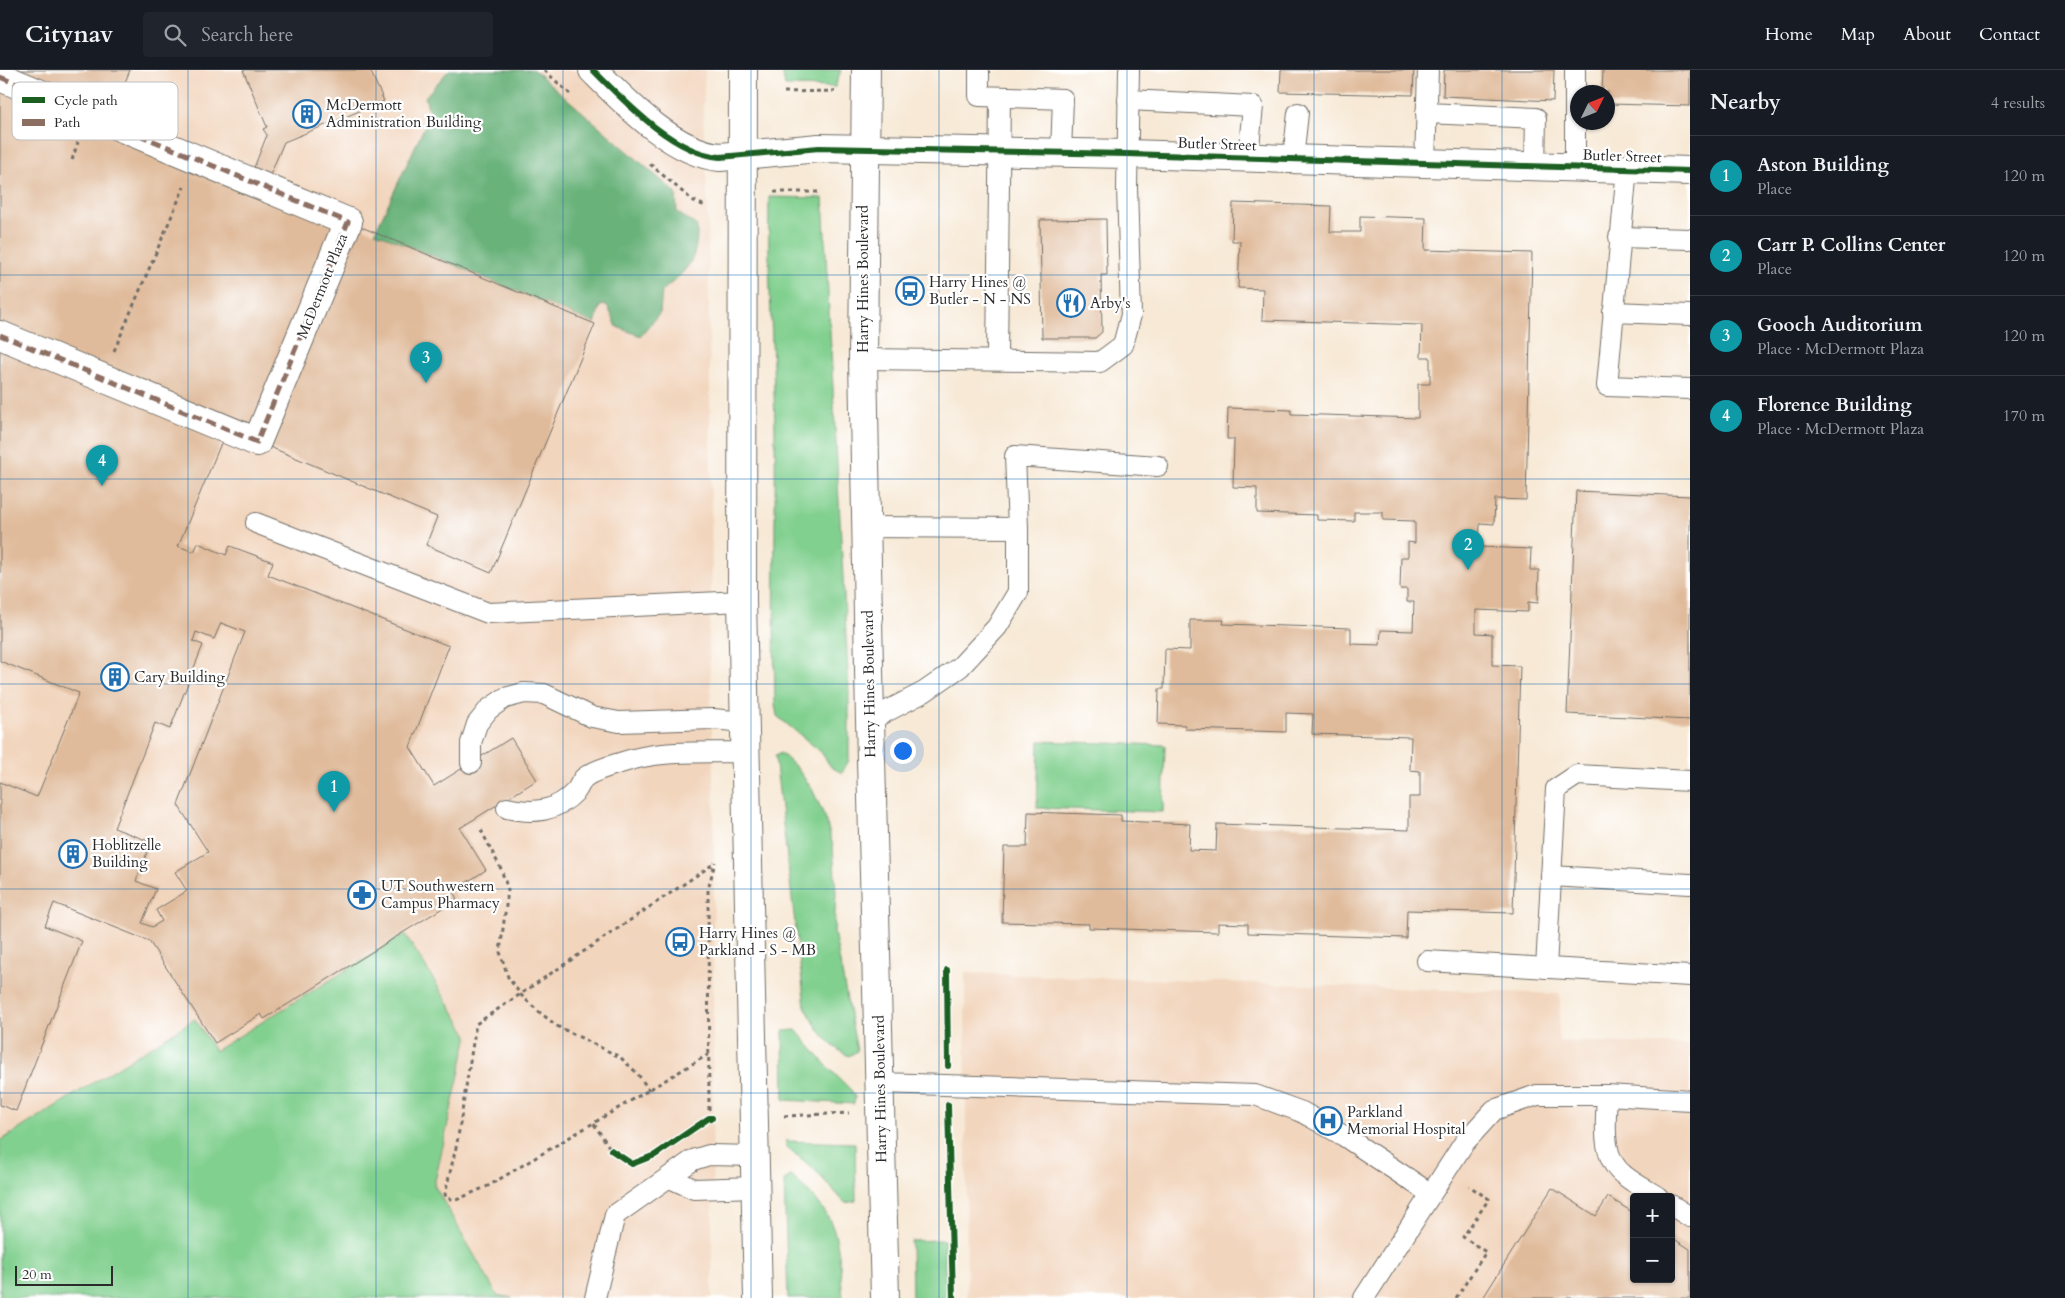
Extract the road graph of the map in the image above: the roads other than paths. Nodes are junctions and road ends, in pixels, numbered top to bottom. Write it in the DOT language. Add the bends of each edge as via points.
graph roads {
  1 [pos="593,70"];
  2 [pos="743,70"];
  3 [pos="866,70"];
  4 [pos="979,70"];
  5 [pos="1129,70"];
  6 [pos="1428,70"];
  7 [pos="1575,70"];
  8 [pos="0,77"];
  9 [pos="12,82"];
  10 [pos="1000,97"];
  11 [pos="1128,100"];
  12 [pos="1298,112"];
  13 [pos="1426,113"];
  14 [pos="151,140"];
  15 [pos="865,149"];
  16 [pos="999,151"];
  17 [pos="1061,153"];
  18 [pos="1127,154"];
  19 [pos="744,156"];
  20 [pos="1248,157"];
  21 [pos="1293,159"];
  22 [pos="1425,162"];
  23 [pos="1535,165"];
  24 [pos="1575,166"];
  25 [pos="1627,168"];
  26 [pos="1690,171"];
  27 [pos="1619,237"];
  28 [pos="1690,239"];
  29 [pos="1613,312"];
  30 [pos="1690,315"];
  31 [pos="0,335"];
  32 [pos="863,359"];
  33 [pos="997,360"];
  34 [pos="1690,388"];
  35 [pos="1158,466"];
  36 [pos="256,523"];
  37 [pos="866,527"];
  38 [pos="1018,528"];
  39 [pos="742,601"];
  40 [pos="870,720"];
  41 [pos="744,722"];
  42 [pos="745,752"];
  43 [pos="471,763"];
  44 [pos="1690,781"];
  45 [pos="507,808"];
  46 [pos="1551,876"];
  47 [pos="1690,884"];
  48 [pos="1427,961"];
  49 [pos="1546,968"];
  50 [pos="1690,976"];
  51 [pos="881,1083"];
  52 [pos="1607,1095"];
  53 [pos="1690,1100"];
  54 [pos="756,1156"];
  55 [pos="670,1178"];
  56 [pos="756,1187"];
  57 [pos="1651,1193"];
  58 [pos="1432,1194"];
  59 [pos="1675,1208"];
  60 [pos="1690,1217"];
  61 [pos="595,1298"];
  62 [pos="758,1298"];
  63 [pos="885,1298"];
  64 [pos="1364,1298"];
  1 -- 19 [label="main road, Butler Street" via="674,140 705,156"];
  2 -- 19 [label="main road"];
  3 -- 15 [label="main road, Harry Hines Boulevard"];
  4 -- 10 [label="lane" via="978,96"];
  5 -- 11 [label="lane"];
  6 -- 13 [label="lane"];
  7 -- 24 [label="lane"];
  8 -- 9 [label="main road, McDermott Plaza"];
  10 -- 16 [label="lane"];
  10 -- 17 [label="lane" via="1063,99"];
  11 -- 18 [label="lane"];
  11 -- 20 [label="lane" via="1252,106"];
  12 -- 21 [label="lane"];
  13 -- 22 [label="lane"];
  13 -- 23 [label="lane" via="1536,118"];
  14 -- 31 [label="main road, McDermott Plaza" via="348,222 257,442"];
  15 -- 16 [label="main road, Butler Street"];
  15 -- 19 [label="main road, Butler Street" via="819,148"];
  15 -- 32 [label="main road, Harry Hines Boulevard"];
  16 -- 17 [label="main road, Butler Street"];
  16 -- 33 [label="lane"];
  17 -- 18 [label="main road, Butler Street"];
  18 -- 20 [label="main road, Butler Street"];
  18 -- 33 [label="lane" via="1131,315 1123,345 1100,362"];
  19 -- 39 [label="main road"];
  20 -- 21 [label="main road, Butler Street"];
  21 -- 22 [label="main road, Butler Street"];
  22 -- 23 [label="main road, Butler Street"];
  23 -- 24 [label="main road, Butler Street"];
  24 -- 25 [label="main road, Butler Street"];
  25 -- 26 [label="main road, Butler Street"];
  25 -- 27 [label="lane"];
  27 -- 28 [label="lane"];
  27 -- 29 [label="lane"];
  29 -- 30 [label="lane"];
  29 -- 34 [label="lane" via="1606,386"];
  32 -- 33 [label="lane"];
  32 -- 37 [label="main road, Harry Hines Boulevard"];
  35 -- 38 [label="lane" via="1015,456"];
  36 -- 39 [label="lane" via="488,612"];
  37 -- 38 [label="lane"];
  37 -- 40 [label="main road, Harry Hines Boulevard"];
  38 -- 40 [label="lane" via="1018,592 996,628 960,667 924,692"];
  39 -- 41 [label="main road"];
  40 -- 51 [label="main road, Harry Hines Boulevard"];
  41 -- 42 [label="main road"];
  41 -- 43 [label="lane" via="713,719 619,722 592,717 544,694 524,693 505,698 489,708 477,724 471,743"];
  42 -- 45 [label="lane" via="653,753 618,763 584,778 564,803 546,810 526,812"];
  42 -- 54 [label="main road"];
  44 -- 46 [label="lane" via="1576,775 1556,789"];
  46 -- 47 [label="lane"];
  46 -- 49 [label="lane"];
  48 -- 49 [label="lane"];
  49 -- 50 [label="lane"];
  51 -- 58 [label="lane" via="1255,1095 1302,1112"];
  51 -- 63 [label="main road, Harry Hines Boulevard"];
  52 -- 53 [label="lane"];
  52 -- 57 [label="lane" via="1605,1128 1608,1152 1622,1175"];
  52 -- 58 [label="lane" via="1537,1095 1494,1110 1464,1143"];
  54 -- 55 [label="lane" via="709,1155 693,1160"];
  54 -- 56 [label="main road"];
  55 -- 56 [label="lane" via="694,1189"];
  55 -- 61 [label="lane" via="615,1215"];
  56 -- 62 [label="main road"];
  58 -- 64 [label="lane"];
  59 -- 60 [label="lane"];
}
